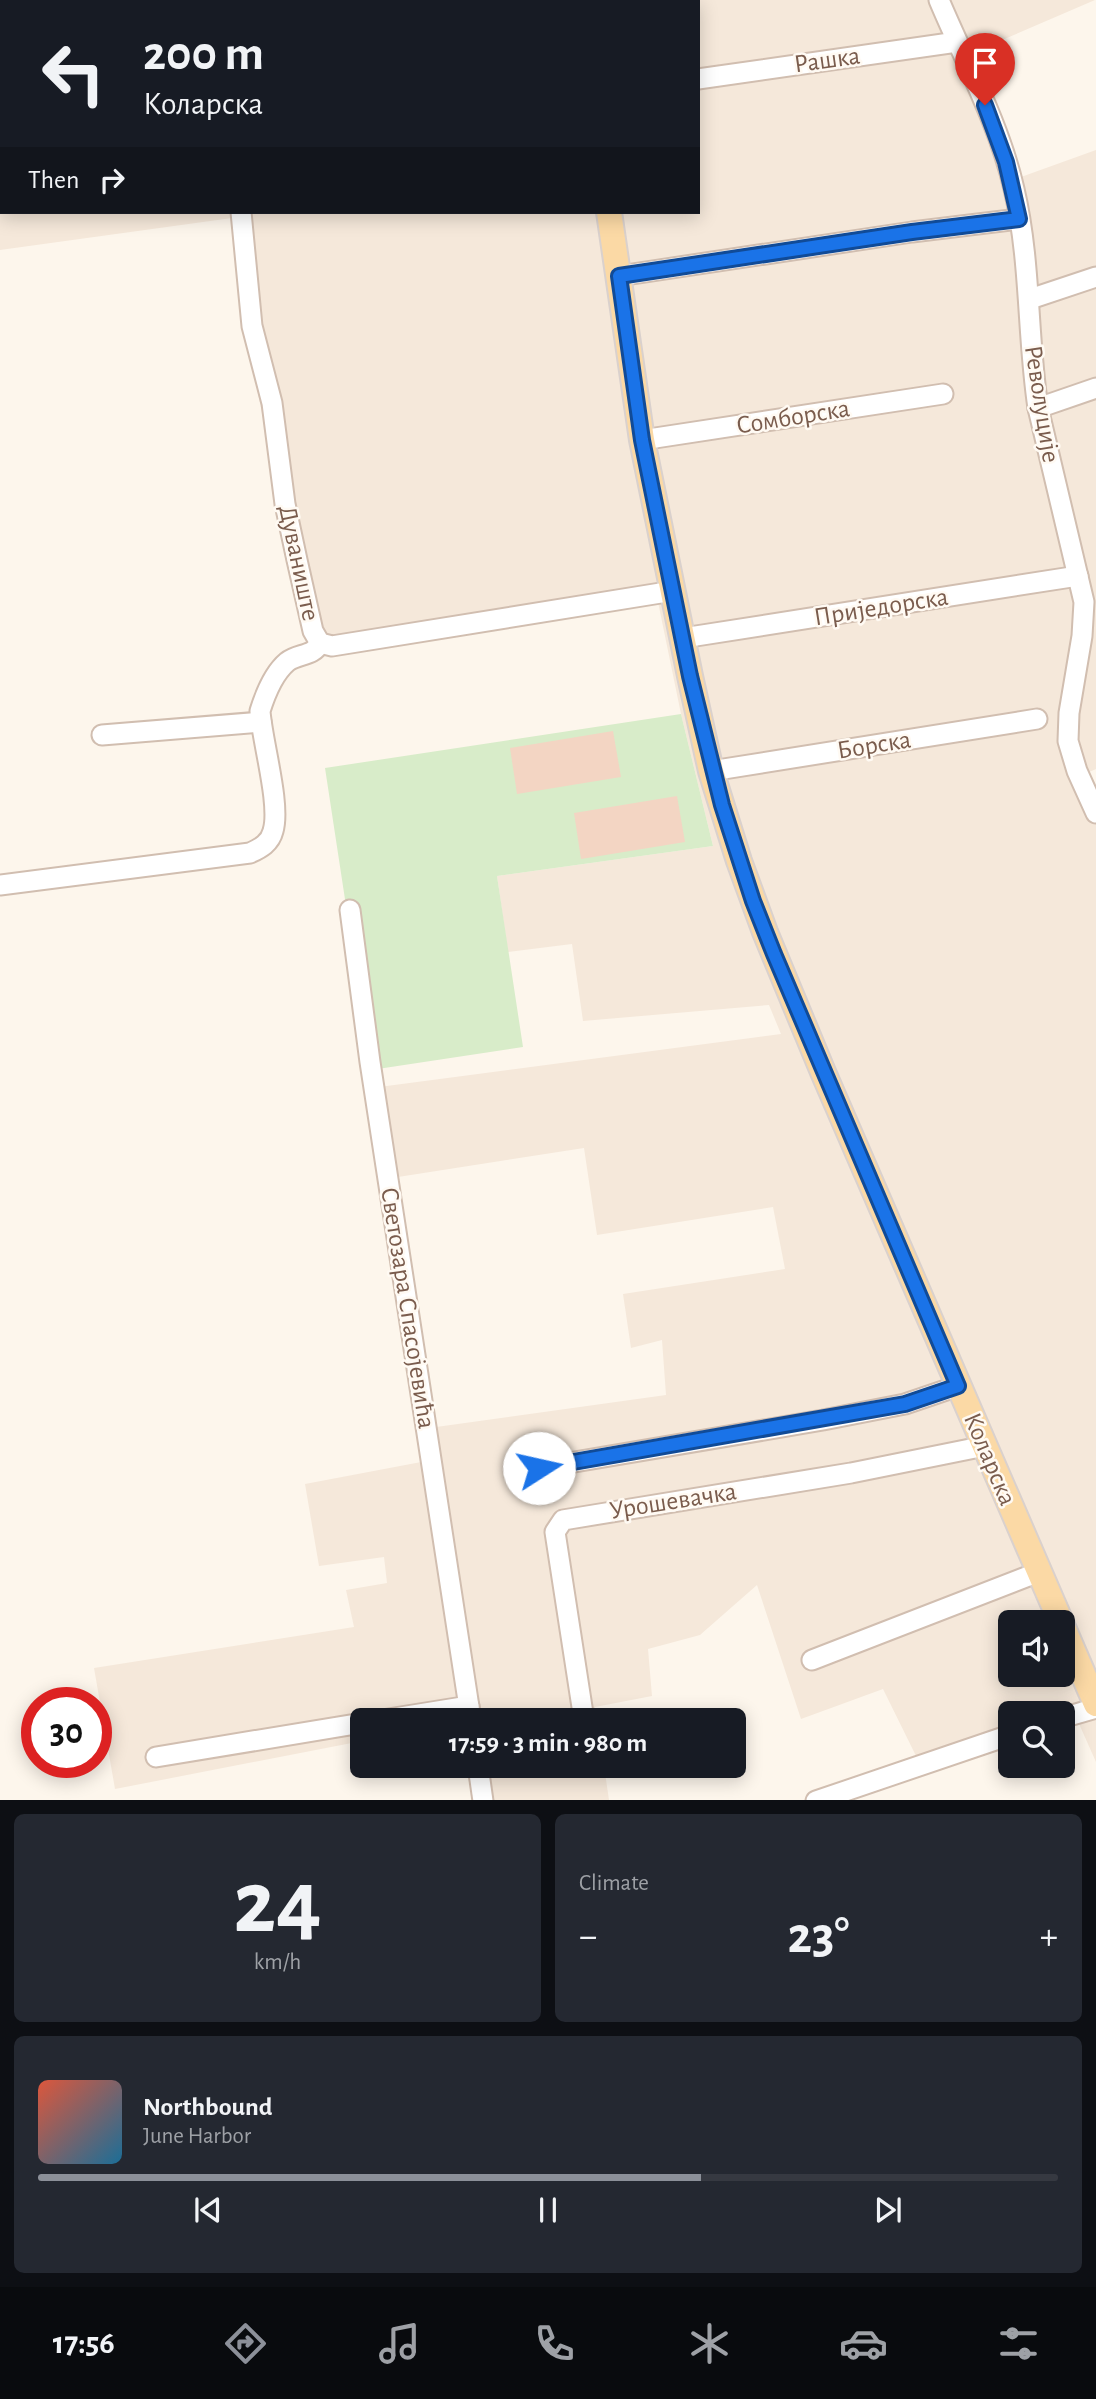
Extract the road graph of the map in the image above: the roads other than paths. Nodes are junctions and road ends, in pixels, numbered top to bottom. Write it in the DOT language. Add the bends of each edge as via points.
graph roads {
  1 [pos="939,0"];
  2 [pos="957,42"];
  3 [pos="700,79"];
  4 [pos="241,214"];
  5 [pos="609,214"];
  6 [pos="1019,219"];
  7 [pos="619,276"];
  8 [pos="1096,276"];
  9 [pos="1030,299"];
  10 [pos="1096,388"];
  11 [pos="943,394"];
  12 [pos="1038,408"];
  13 [pos="642,440"];
  14 [pos="1085,584"];
  15 [pos="673,592"];
  16 [pos="683,638"];
  17 [pos="320,643"];
  18 [pos="1037,719"];
  19 [pos="261,722"];
  20 [pos="102,735"];
  21 [pos="711,771"];
  22 [pos="1096,813"];
  23 [pos="0,885"];
  24 [pos="350,910"];
  25 [pos="958,1386"];
  26 [pos="985,1446"];
  27 [pos="539,1468"];
  28 [pos="1039,1572"];
  29 [pos="1056,1610"];
  30 [pos="1075,1655"];
  31 [pos="812,1660"];
  32 [pos="1096,1706"];
  33 [pos="469,1708"];
  34 [pos="582,1708"];
  35 [pos="1075,1713"];
  36 [pos="350,1725"];
  37 [pos="998,1739"];
  38 [pos="156,1757"];
  39 [pos="480,1778"];
  40 [pos="483,1800"];
  41 [pos="819,1800"];
  1 -- 2 [label="street, Револуције"];
  2 -- 3 [label="street, Рашка"];
  2 -- 6 [label="street, Револуције" via="993,122"];
  4 -- 17 [label="street, Дуваниште" via="252,326 272,403 297,560 313,631"];
  5 -- 7 [label="main road, Коларска"];
  6 -- 7 [label="street"];
  6 -- 9 [label="street, Револуције"];
  7 -- 13 [label="main road, Коларска"];
  8 -- 9 [label="street"];
  9 -- 12 [label="street, Револуције"];
  10 -- 12 [label="street"];
  11 -- 13 [label="street, Сомборска"];
  12 -- 14 [label="street, Револуције"];
  13 -- 15 [label="main road, Коларска"];
  14 -- 16 [label="street, Приједорска"];
  14 -- 22 [label="street, Револуције" via="1068,741"];
  15 -- 16 [label="main road, Коларска"];
  15 -- 17 [label="street, Дуваниште" via="332,646"];
  16 -- 21 [label="main road, Коларска"];
  17 -- 19 [label="street" via="310,654 287,662 264,698"];
  18 -- 21 [label="street, Борска"];
  19 -- 20 [label="street"];
  19 -- 23 [label="street" via="274,807 274,829 265,846 250,853"];
  21 -- 25 [label="main road, Коларска" via="769,943"];
  24 -- 33 [label="street, Светозара Спасојевића"];
  25 -- 26 [label="main road, Коларска"];
  25 -- 27 [label="street" via="905,1404"];
  26 -- 28 [label="main road, Коларска"];
  26 -- 34 [label="street, Урошевачка" via="563,1520 555,1532"];
  28 -- 29 [label="main road, Коларска"];
  28 -- 31 [label="street"];
  30 -- 32 [label="main road, Коларска"];
  32 -- 35 [label="street"];
  36 -- 38 [label="street"];
  37 -- 41 [label="street"];
  39 -- 40 [label="street"];
}
